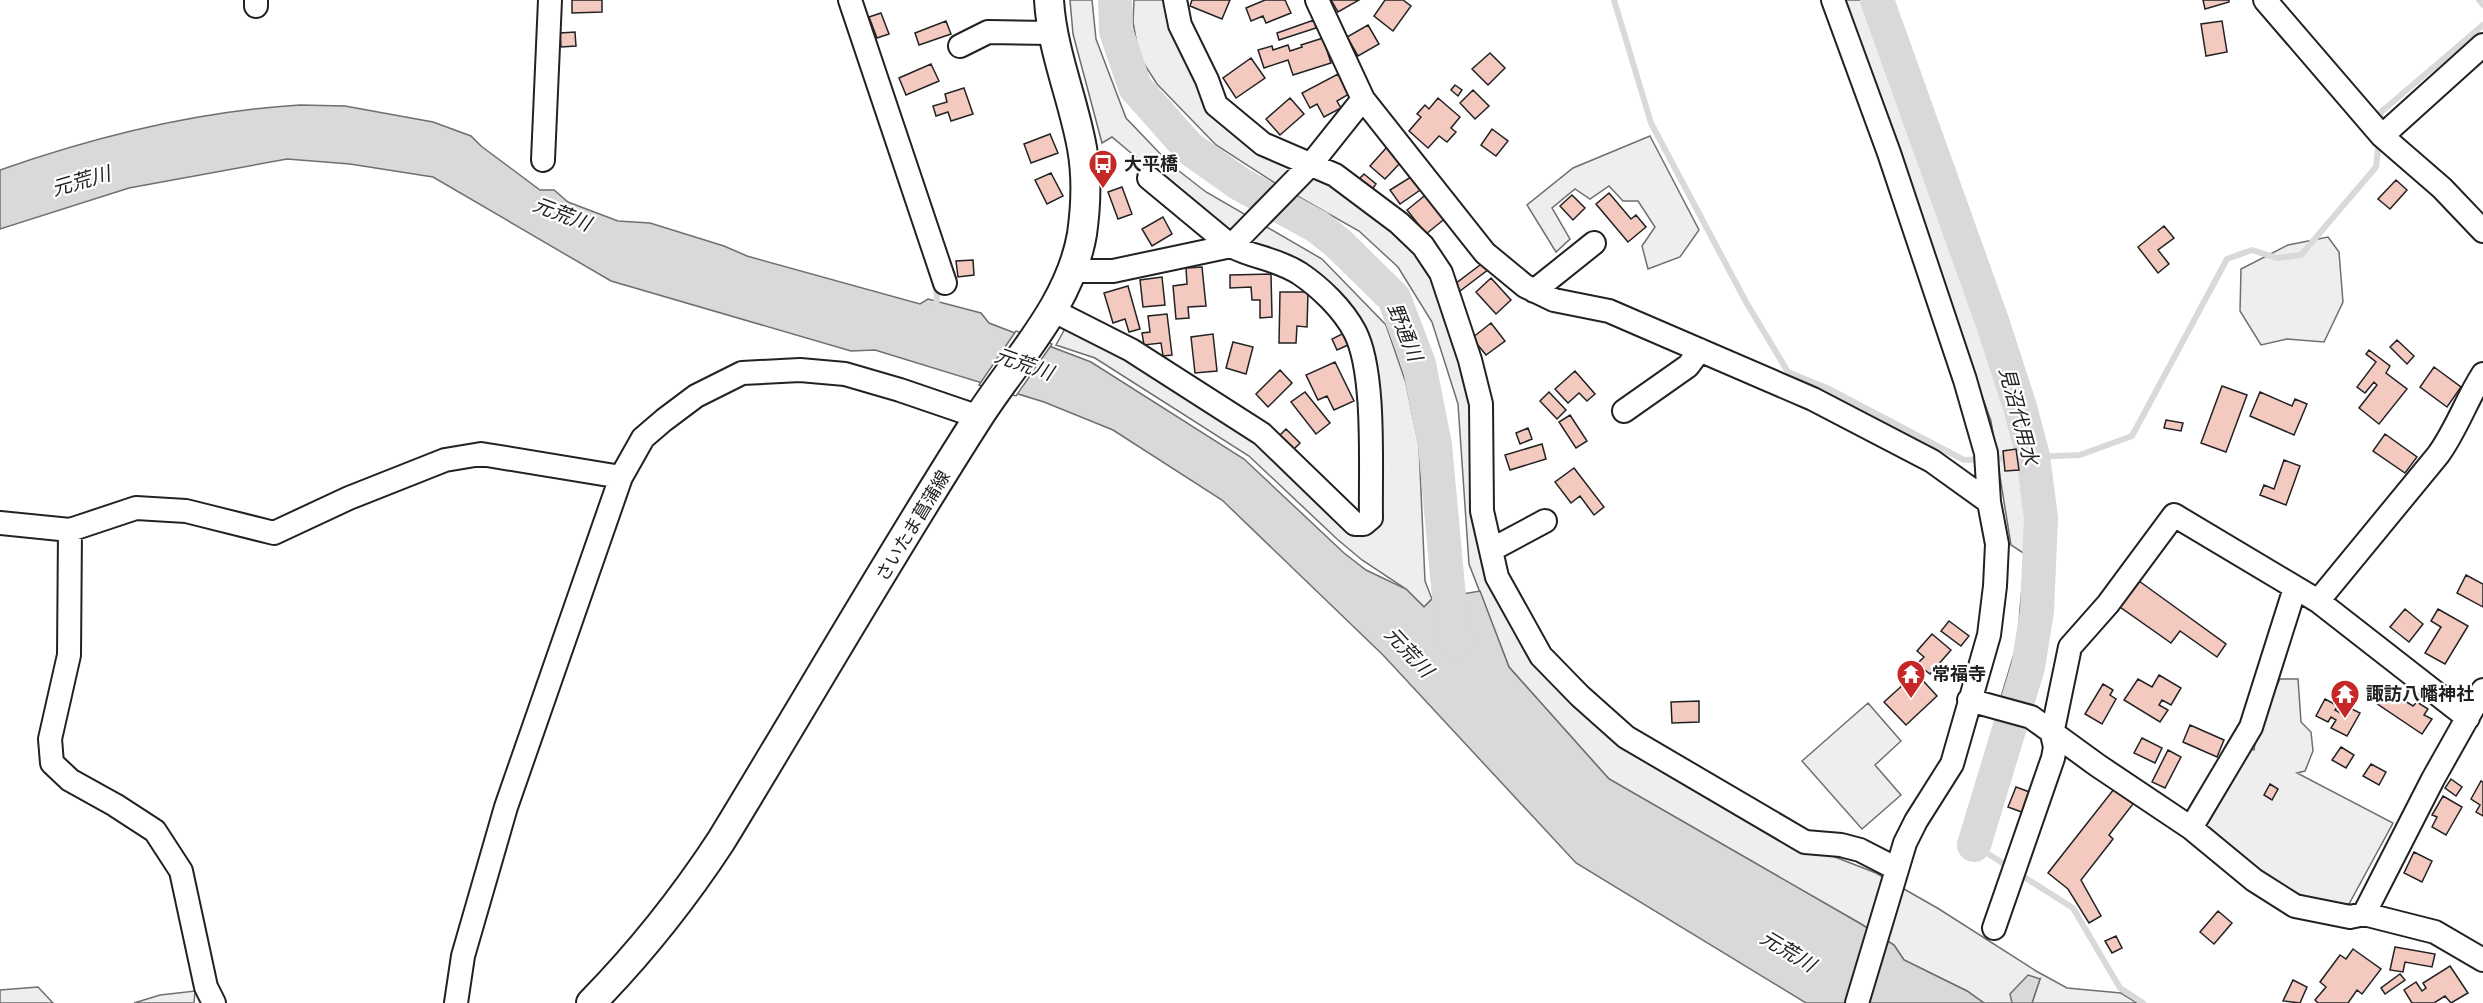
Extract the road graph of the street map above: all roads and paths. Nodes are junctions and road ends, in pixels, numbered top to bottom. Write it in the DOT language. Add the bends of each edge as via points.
graph roads {
  1 [pos="550,0"];
  2 [pos="850,0"];
  3 [pos="1049,0"];
  4 [pos="1175,0"];
  5 [pos="1317,0"];
  6 [pos="1833,0"];
  7 [pos="2265,0"];
  8 [pos="1053,33"];
  9 [pos="2483,45"];
  10 [pos="960,46"];
  11 [pos="1363,99"];
  12 [pos="2382,136"];
  13 [pos="543,160"];
  14 [pos="1311,164"];
  15 [pos="1149,178"];
  16 [pos="2482,226"];
  17 [pos="1594,243"];
  18 [pos="1234,244"];
  19 [pos="1072,272"];
  20 [pos="945,283"];
  21 [pos="1534,291"];
  22 [pos="1050,314"];
  23 [pos="1700,350"];
  24 [pos="2483,374"];
  25 [pos="1624,411"];
  26 [pos="981,414"];
  27 [pos="621,477"];
  28 [pos="1989,502"];
  29 [pos="1545,521"];
  30 [pos="0,522"];
  31 [pos="70,530"];
  32 [pos="1491,550"];
  33 [pos="2295,588"];
  34 [pos="2318,601"];
  35 [pos="2483,690"];
  36 [pos="1969,700"];
  37 [pos="2468,718"];
  38 [pos="2052,734"];
  39 [pos="2191,828"];
  40 [pos="1895,876"];
  41 [pos="2364,914"];
  42 [pos="1994,928"];
  43 [pos="2483,960"];
  44 [pos="214,1003"];
  45 [pos="456,1003"];
  46 [pos="591,1003"];
  47 [pos="1857,1003"];
  1 -- 13 [label="street"];
  2 -- 20 [label="street"];
  3 -- 8 [label="main road, さいたま菖蒲線"];
  4 -- 14 [label="street" via="1180,25 1216,105 1263,144"];
  5 -- 11 [label="street"];
  6 -- 28 [label="street" via="1965,380 1986,453"];
  7 -- 12 [label="street"];
  8 -- 10 [label="street" via="988,32"];
  8 -- 19 [label="main road, さいたま菖蒲線" via="1085,170 1082,232"];
  9 -- 12 [label="street"];
  11 -- 14 [label="street"];
  11 -- 21 [label="street" via="1485,253"];
  12 -- 16 [label="street"];
  14 -- 18 [label="street"];
  14 -- 32 [label="street" via="1335,174 1399,223 1423,246 1441,273 1481,404 1482,511"];
  15 -- 18 [label="street"];
  17 -- 21 [label="street"];
  18 -- 19 [label="street" via="1113,271"];
  18 -- 22 [label="street" via="1243,252 1276,260 1299,273 1321,290 1355,331 1363,353 1369,402 1371,518 1364,524 1355,524 1247,424 1131,350"];
  19 -- 22 [label="main road, さいたま菖蒲線"];
  21 -- 23 [label="street" via="1554,300 1609,311"];
  22 -- 26 [label="main road, さいたま菖蒲線"];
  23 -- 25 [label="street" via="1688,366"];
  23 -- 28 [label="street" via="1813,399 1923,456"];
  24 -- 34 [label="street" via="2438,455"];
  26 -- 27 [label="street" via="845,374 800,370 742,373 696,396 664,420 644,438"];
  26 -- 46 [label="main road, さいたま菖蒲線" via="682,900 651,940"];
  27 -- 31 [label="street" via="481,454 446,460 274,533 186,511 136,508"];
  27 -- 45 [label="street" via="506,807 463,956"];
  28 -- 36 [label="street" via="1997,544 1995,586 1989,634"];
  29 -- 32 [label="street"];
  30 -- 31 [label="street"];
  31 -- 44 [label="street" via="69,655 51,739 52,763 70,780 155,831 181,871 206,987"];
  32 -- 40 [label="street" via="1497,577 1541,656 1626,737 1805,842 1860,850"];
  33 -- 34 [label="street"];
  33 -- 38 [label="street" via="2174,515 2108,604 2070,647"];
  33 -- 39 [label="street" via="2251,727"];
  34 -- 37 [label="street"];
  35 -- 37 [label="street"];
  36 -- 38 [label="street" via="2031,717"];
  36 -- 40 [label="street" via="1952,764 1916,821"];
  37 -- 41 [label="street"];
  38 -- 39 [label="street"];
  38 -- 42 [label="street" via="2053,758"];
  39 -- 41 [label="street" via="2254,880 2295,906 2350,917"];
  40 -- 47 [label="street"];
  41 -- 43 [label="street" via="2435,932"];
}
